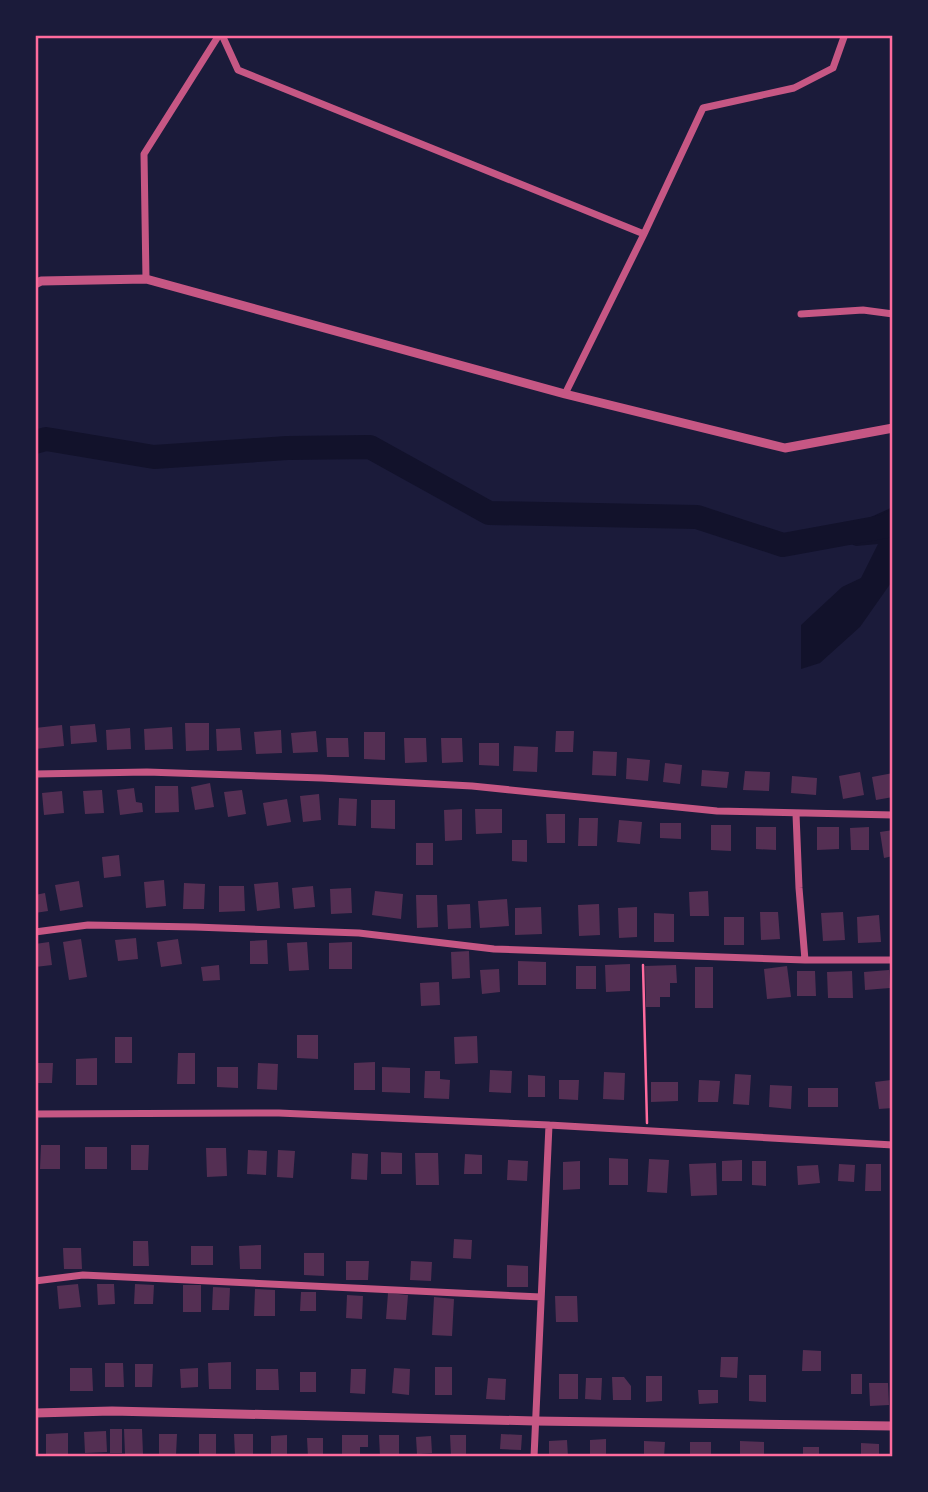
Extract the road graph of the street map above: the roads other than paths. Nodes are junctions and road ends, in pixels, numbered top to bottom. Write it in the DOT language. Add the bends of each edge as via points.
graph roads {
  1 [pos="220,35"];
  2 [pos="844,35"];
  3 [pos="644,234"];
  4 [pos="146,279"];
  5 [pos="35,284"];
  6 [pos="801,314"];
  7 [pos="893,314"];
  8 [pos="565,394"];
  9 [pos="893,428"];
  10 [pos="35,774"];
  11 [pos="796,814"];
  12 [pos="893,815"];
  13 [pos="35,932"];
  14 [pos="806,960"];
  15 [pos="893,960"];
  16 [pos="35,1114"];
  17 [pos="549,1125"];
  18 [pos="893,1145"];
  19 [pos="35,1281"];
  20 [pos="541,1297"];
  21 [pos="35,1413"];
  22 [pos="535,1421"];
  23 [pos="893,1426"];
  24 [pos="534,1457"];
  1 -- 3 [label="street" via="238,70"];
  1 -- 4 [label="street" via="144,154"];
  2 -- 3 [label="street" via="833,68 794,88 703,108"];
  3 -- 8 [label="street"];
  4 -- 5 [label="street"];
  4 -- 8 [label="street"];
  6 -- 7 [label="street" via="863,310"];
  8 -- 9 [label="street" via="785,448"];
  10 -- 11 [label="street" via="148,772 472,786 717,811"];
  11 -- 12 [label="street"];
  11 -- 14 [label="street"];
  13 -- 14 [label="street" via="88,925 195,927 359,933 494,950"];
  14 -- 15 [label="street"];
  16 -- 17 [label="street" via="279,1113"];
  17 -- 18 [label="street"];
  17 -- 20 [label="street"];
  19 -- 20 [label="street" via="83,1275"];
  20 -- 22 [label="street"];
  21 -- 22 [label="street"];
  22 -- 23 [label="street"];
  22 -- 24 [label="street"];
}
